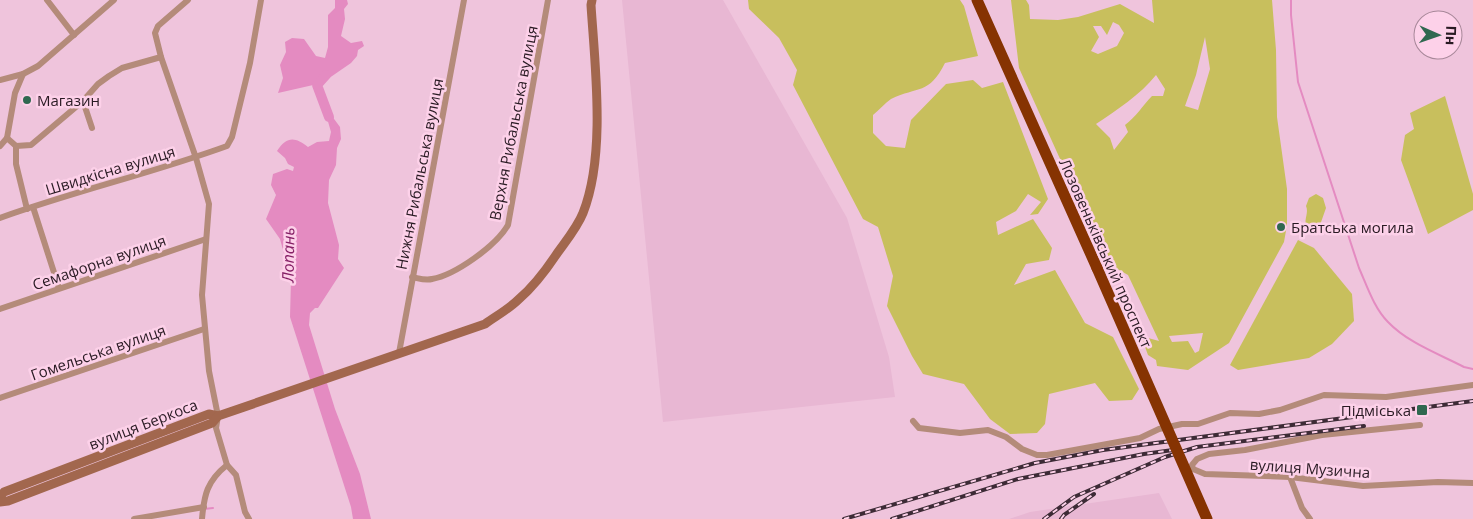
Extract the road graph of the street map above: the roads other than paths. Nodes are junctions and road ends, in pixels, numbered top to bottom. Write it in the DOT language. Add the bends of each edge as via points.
graph roads {
  1 [pos="47,0"];
  2 [pos="114,0"];
  3 [pos="188,0"];
  4 [pos="261,0"];
  5 [pos="464,0"];
  6 [pos="548,0"];
  7 [pos="592,0"];
  8 [pos="977,0"];
  9 [pos="74,35"];
  10 [pos="161,57"];
  11 [pos="23,74"];
  12 [pos="0,80"];
  13 [pos="83,100"];
  14 [pos="92,128"];
  15 [pos="7,138"];
  16 [pos="0,146"];
  17 [pos="16,146"];
  18 [pos="196,158"];
  19 [pos="30,208"];
  20 [pos="0,218"];
  21 [pos="206,239"];
  22 [pos="412,277"];
  23 [pos="60,288"];
  24 [pos="0,309"];
  25 [pos="204,329"];
  26 [pos="399,353"];
  27 [pos="1473,385"];
  28 [pos="0,398"];
  29 [pos="218,416"];
  30 [pos="913,421"];
  31 [pos="1420,425"];
  32 [pos="227,465"];
  33 [pos="1290,477"];
  34 [pos="1473,483"];
  35 [pos="0,497"];
  36 [pos="0,502"];
  37 [pos="203,509"];
  38 [pos="134,519"];
  39 [pos="202,519"];
  40 [pos="249,519"];
  41 [pos="1207,519"];
  42 [pos="1310,519"];
  1 -- 9 [label="street"];
  2 -- 9 [label="street"];
  3 -- 10 [label="street" via="158,26 155,33"];
  4 -- 18 [label="street, Швидкісна вулиця" via="232,137 227,146"];
  5 -- 22 [label="street, Нижня Рибальська вулиця"];
  6 -- 22 [label="street, Верхня Рибальська вулиця" via="508,226 503,235 478,257 432,279"];
  7 -- 26 [label="street" via="597,115 590,192 582,215 549,266 520,299 485,324"];
  8 -- 41 [label="highway, Лозовеньківський проспект, bridge"];
  9 -- 11 [label="street" via="38,66"];
  10 -- 13 [label="street" via="122,68 98,84"];
  10 -- 18 [label="street"];
  11 -- 12 [label="street"];
  11 -- 15 [label="street" via="15,93"];
  13 -- 14 [label="street"];
  13 -- 17 [label="street" via="31,145"];
  15 -- 16 [label="street"];
  15 -- 17 [label="street"];
  17 -- 19 [label="street" via="16,164"];
  18 -- 19 [label="street, Швидкісна вулиця"];
  18 -- 21 [label="street" via="209,204"];
  19 -- 20 [label="street, Швидкісна вулиця"];
  19 -- 23 [label="street"];
  21 -- 23 [label="street, Семафорна вулиця"];
  21 -- 25 [label="street" via="202,295"];
  22 -- 26 [label="street, Нижня Рибальська вулиця"];
  23 -- 24 [label="street, Семафорна вулиця"];
  25 -- 28 [label="street, Гомельська вулиця"];
  25 -- 29 [label="street"];
  26 -- 29 [label="street"];
  27 -- 30 [label="street" via="1386,397 1324,395 1280,410 1259,414 1230,413 1198,424 1159,429 1140,438 1047,456 1022,449 1006,437 988,430 960,433 919,428"];
  29 -- 32 [label="street" via="216,428"];
  29 -- 35 [label="street, вулиця Беркоса" via="210,414 4,492"];
  29 -- 36 [label="street, вулиця Беркоса" via="212,423"];
  31 -- 33 [label="street, вулиця Музична" via="1322,435 1209,454 1192,465 1196,472 1205,474"];
  32 -- 37 [label="street" via="216,473 205,492"];
  32 -- 40 [label="street" via="236,475"];
  33 -- 34 [label="street, вулиця Музична" via="1363,486"];
  33 -- 42 [label="street"];
  37 -- 38 [label="street"];
  37 -- 39 [label="street"];
}
